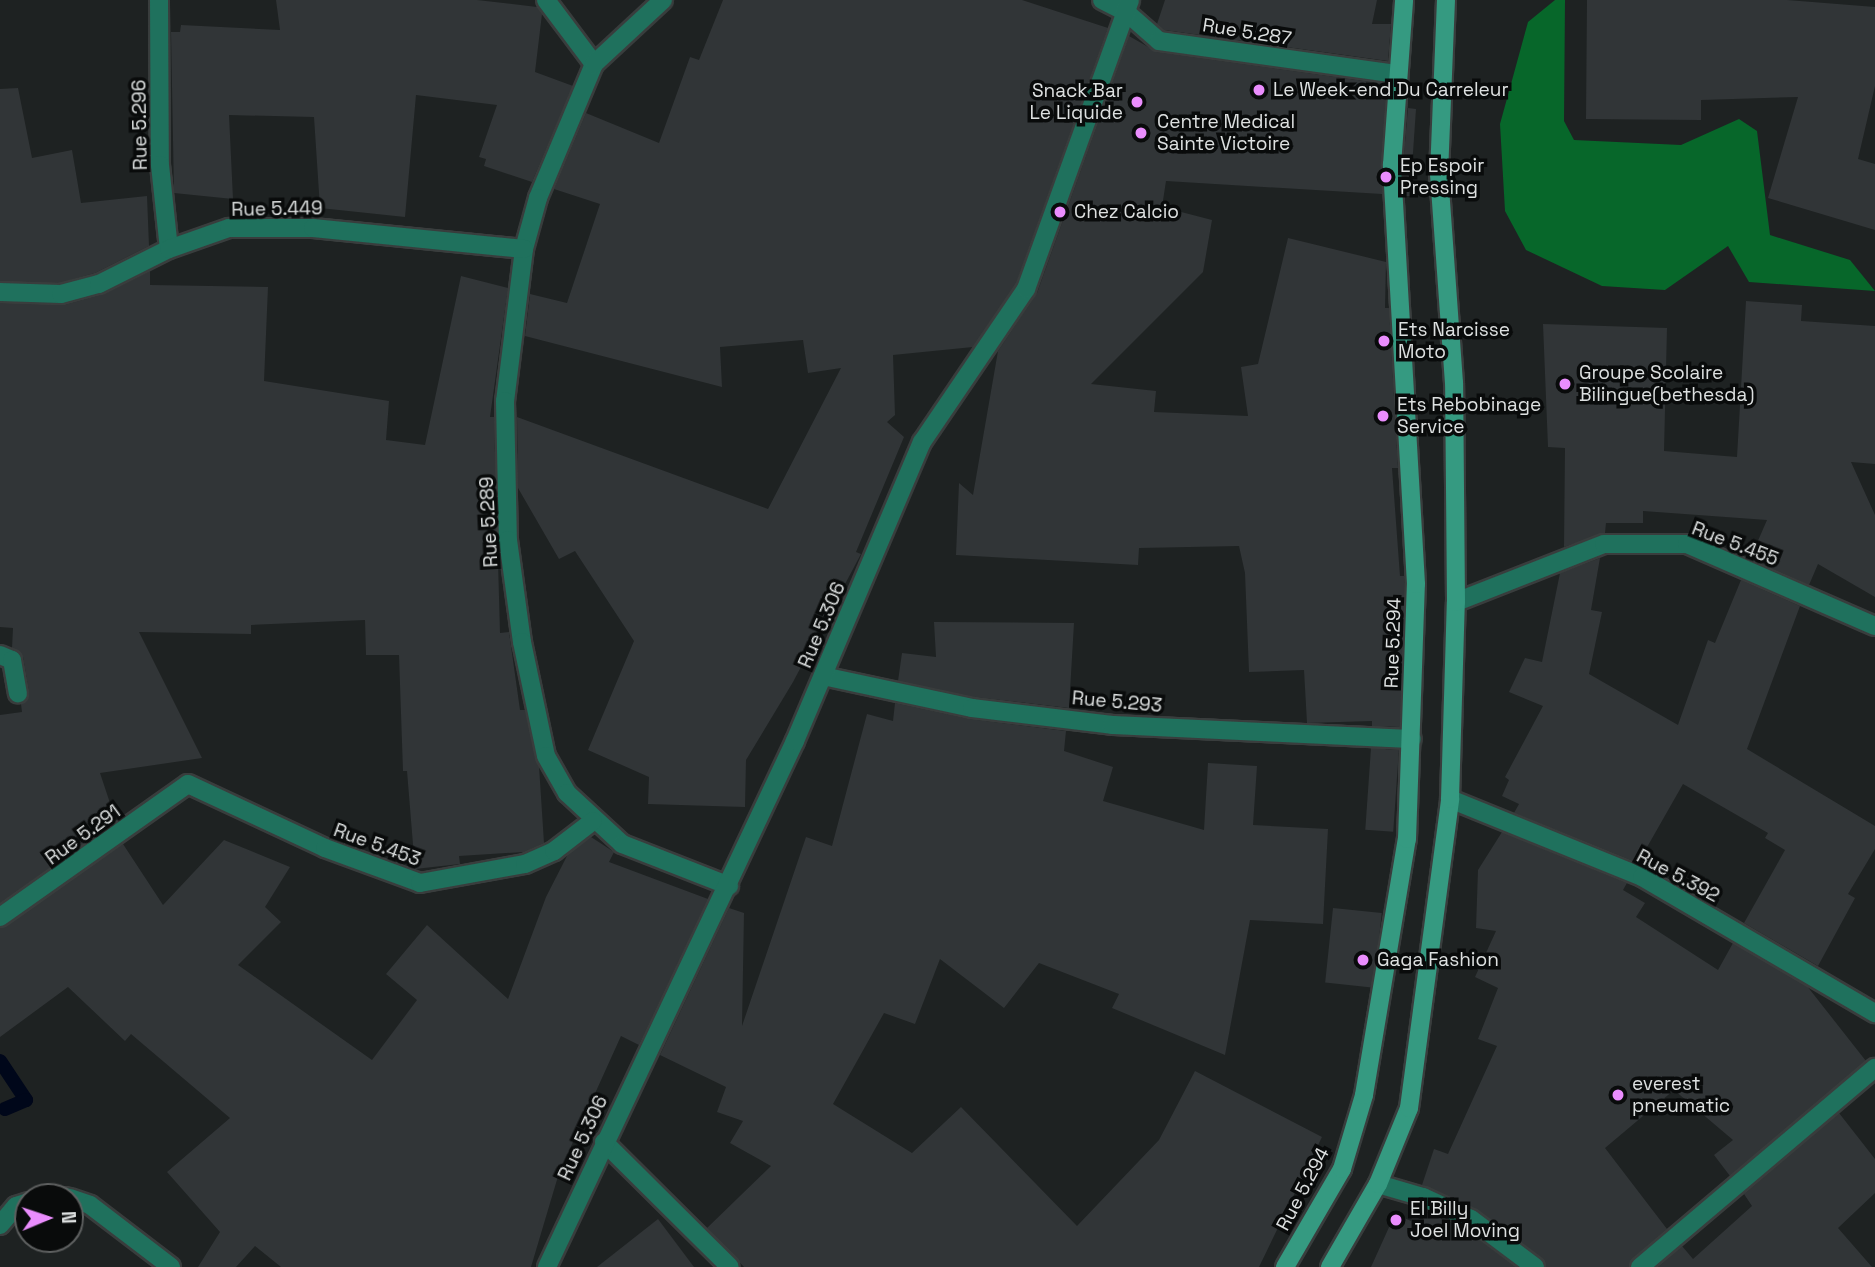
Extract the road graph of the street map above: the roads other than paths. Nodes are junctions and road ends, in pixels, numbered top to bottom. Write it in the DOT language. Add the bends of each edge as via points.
graph roads {
  1 [pos="159,0"];
  2 [pos="546,0"];
  3 [pos="663,0"];
  4 [pos="1102,0"];
  5 [pos="1404,0"];
  6 [pos="1446,0"];
  7 [pos="1128,6"];
  8 [pos="594,64"];
  9 [pos="1398,74"];
  10 [pos="169,249"];
  11 [pos="524,249"];
  12 [pos="0,292"];
  13 [pos="1456,602"];
  14 [pos="1875,626"];
  15 [pos="0,655"];
  16 [pos="823,676"];
  17 [pos="18,693"];
  18 [pos="1412,739"];
  19 [pos="188,784"];
  20 [pos="1450,799"];
  21 [pos="593,821"];
  22 [pos="729,886"];
  23 [pos="0,917"];
  24 [pos="1875,1013"];
  25 [pos="1875,1068"];
  26 [pos="604,1142"];
  27 [pos="1378,1184"];
  28 [pos="84,1203"];
  29 [pos="14,1208"];
  30 [pos="0,1225"];
  31 [pos="171,1267"];
  32 [pos="547,1267"];
  33 [pos="730,1267"];
  34 [pos="1285,1267"];
  35 [pos="1330,1267"];
  36 [pos="1535,1267"];
  37 [pos="1640,1267"];
  1 -- 10 [label="street, Rue 5.296" via="160,165"];
  2 -- 8 [label="street"];
  3 -- 8 [label="street, Rue 5.289"];
  4 -- 7 [label="street, Rue 5.287"];
  5 -- 9 [label="main road, Rue 5.294"];
  6 -- 13 [label="main road" via="1439,174 1454,383"];
  7 -- 9 [label="street, Rue 5.287" via="1159,41"];
  7 -- 16 [label="street, Rue 5.306" via="1026,289 922,442"];
  8 -- 11 [label="street, Rue 5.289" via="538,198"];
  9 -- 18 [label="main road, Rue 5.294" via="1392,165 1416,584"];
  10 -- 11 [label="street, Rue 5.449" via="229,228 313,228"];
  10 -- 12 [label="street, Rue 5.449" via="99,284 61,294"];
  11 -- 21 [label="street, Rue 5.289" via="505,401 508,540 522,642 546,756 567,793"];
  13 -- 14 [label="street, Rue 5.455" via="1604,544 1687,544"];
  13 -- 20 [label="main road"];
  15 -- 17 [label="street" via="12,660"];
  16 -- 18 [label="street, Rue 5.293" via="972,708 1112,724"];
  16 -- 22 [label="street, Rue 5.306"];
  18 -- 34 [label="main road, Rue 5.294" via="1407,839 1364,1095 1342,1169"];
  19 -- 21 [label="street, Rue 5.453" via="325,848 420,883 525,864 554,851"];
  19 -- 23 [label="street, Rue 5.291"];
  20 -- 24 [label="street, Rue 5.392" via="1642,877"];
  20 -- 27 [label="main road" via="1409,1108"];
  21 -- 22 [label="street, Rue 5.289" via="622,844"];
  22 -- 26 [label="street, Rue 5.306"];
  25 -- 37 [label="street"];
  26 -- 32 [label="street, Rue 5.306"];
  26 -- 33 [label="street"];
  27 -- 35 [label="main road"];
  27 -- 36 [label="street" via="1423,1196 1471,1219"];
  28 -- 31 [label="street"];
  29 -- 30 [label="street"];
}
